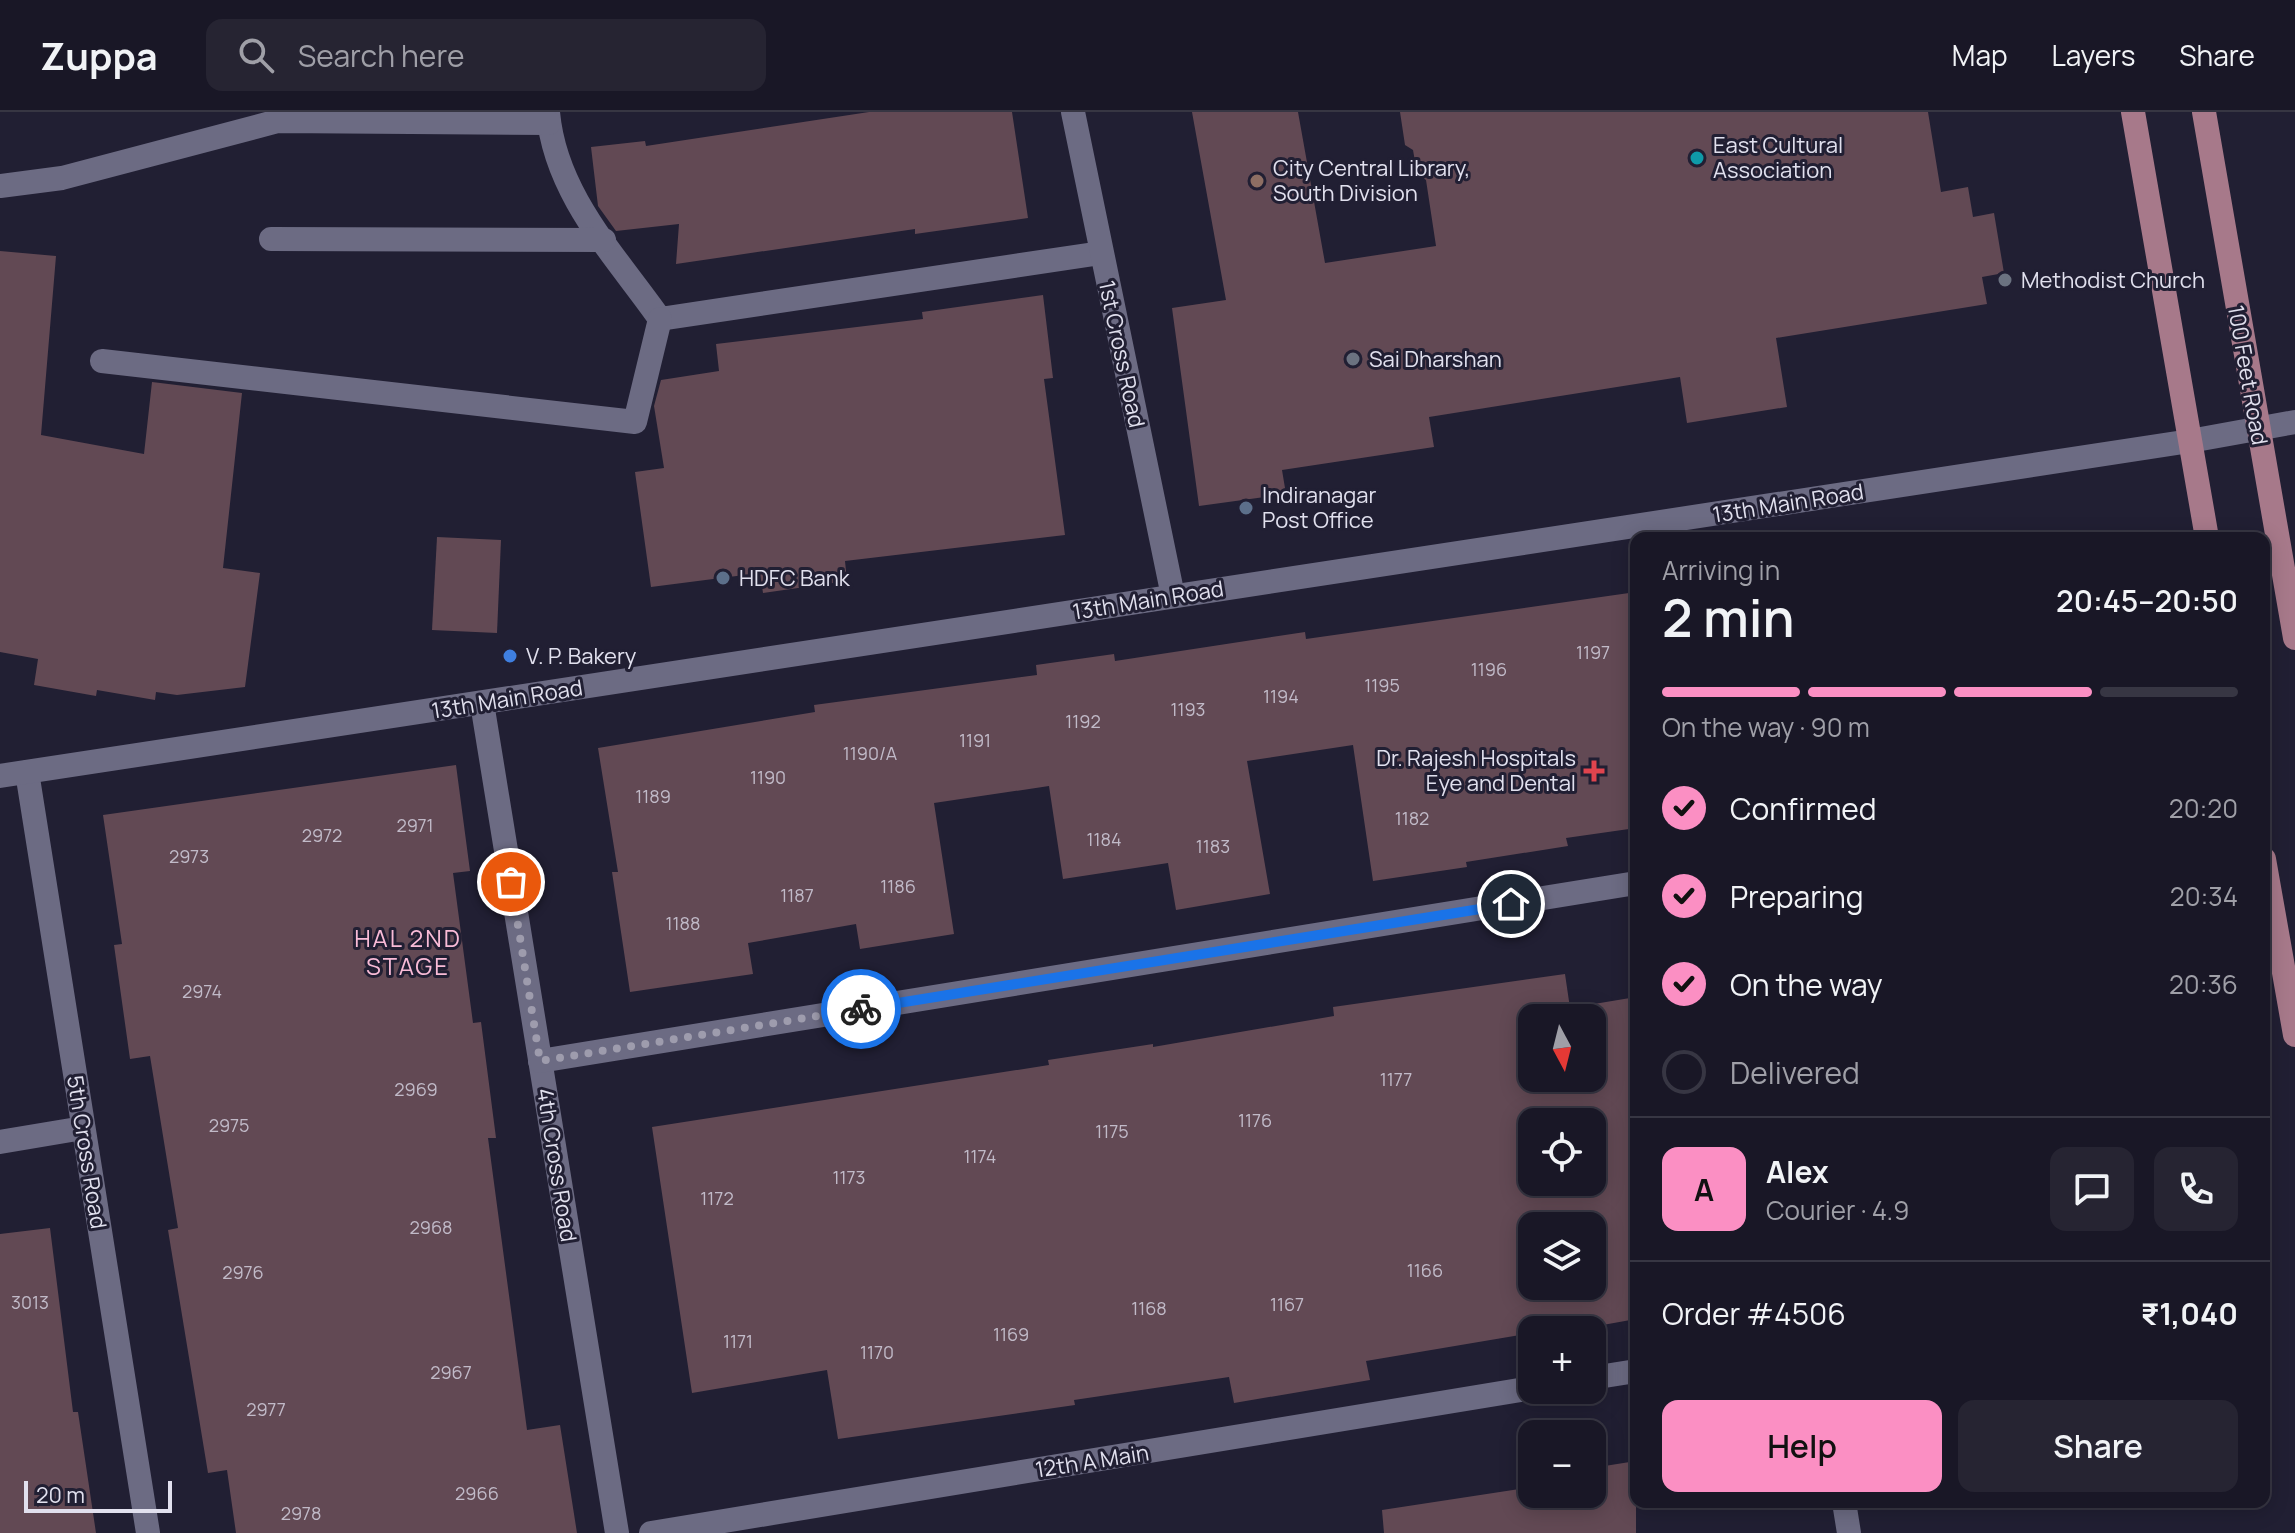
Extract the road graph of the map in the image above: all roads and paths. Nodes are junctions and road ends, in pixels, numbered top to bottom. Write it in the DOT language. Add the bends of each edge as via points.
graph roads {
  1 [pos="1073,112"];
  2 [pos="2133,112"];
  3 [pos="2204,112"];
  4 [pos="549,118"];
  5 [pos="0,186"];
  6 [pos="271,239"];
  7 [pos="604,240"];
  8 [pos="1101,253"];
  9 [pos="660,319"];
  10 [pos="102,361"];
  11 [pos="2295,422"];
  12 [pos="2257,429"];
  13 [pos="2190,441"];
  14 [pos="1702,527"];
  15 [pos="1664,532"];
  16 [pos="2206,532"];
  17 [pos="1630,536"];
  18 [pos="1173,596"];
  19 [pos="2295,638"];
  20 [pos="482,703"];
  21 [pos="27,772"];
  22 [pos="0,776"];
  23 [pos="1630,884"];
  24 [pos="2270,893"];
  25 [pos="2295,1035"];
  26 [pos="540,1061"];
  27 [pos="83,1128"];
  28 [pos="0,1142"];
  29 [pos="1630,1372"];
  30 [pos="1606,1376"];
  31 [pos="1518,1390"];
  32 [pos="1845,1508"];
  33 [pos="148,1533"];
  34 [pos="617,1533"];
  35 [pos="651,1533"];
  36 [pos="1849,1533"];
  1 -- 8 [label="street, 1st Cross Road"];
  2 -- 13 [label="main road"];
  3 -- 12 [label="main road, 100 Feet Road"];
  4 -- 5 [label="street" via="278,121 62,178"];
  4 -- 7 [label="street" via="567,185"];
  6 -- 7 [label="street"];
  7 -- 9 [label="street"];
  8 -- 9 [label="street"];
  8 -- 18 [label="street, 1st Cross Road"];
  9 -- 10 [label="street" via="635,422"];
  11 -- 12 [label="street, 13th Main Road"];
  12 -- 13 [label="street, 13th Main Road"];
  12 -- 19 [label="main road, 100 Feet Road"];
  13 -- 14 [label="street, 13th Main Road"];
  13 -- 16 [label="main road"];
  14 -- 15 [label="street, 13th Main Road"];
  17 -- 18 [label="street, 13th Main Road"];
  18 -- 20 [label="street, 13th Main Road"];
  20 -- 21 [label="street, 13th Main Road"];
  20 -- 26 [label="street, 4th Cross Road"];
  21 -- 22 [label="street, 13th Main Road"];
  21 -- 27 [label="street, 5th Cross Road"];
  23 -- 26 [label="street"];
  24 -- 25 [label="main road"];
  26 -- 34 [label="street, 4th Cross Road"];
  27 -- 28 [label="street"];
  27 -- 33 [label="street, 5th Cross Road"];
  29 -- 30 [label="street"];
  31 -- 35 [label="street, 12th A Main"];
  32 -- 36 [label="street"];
}
